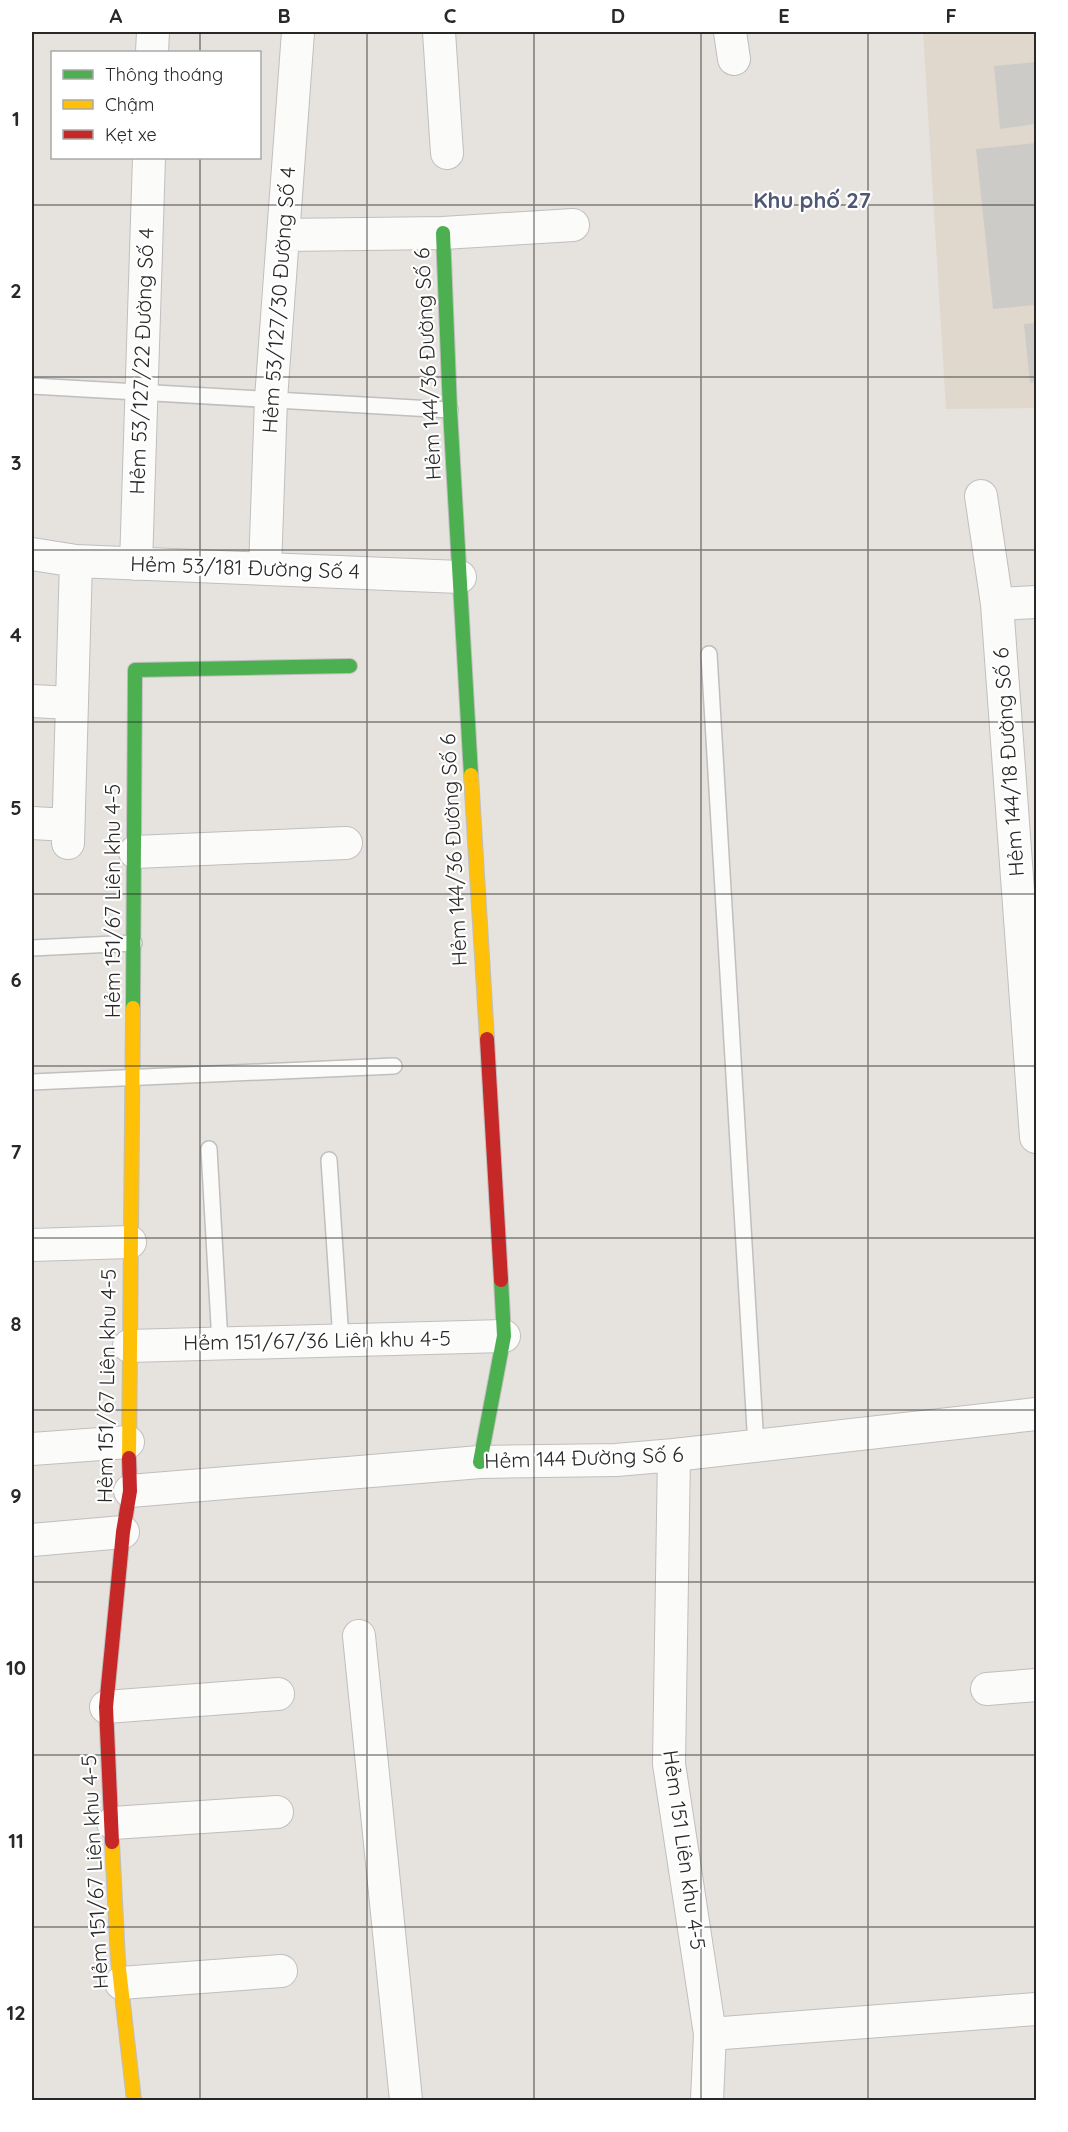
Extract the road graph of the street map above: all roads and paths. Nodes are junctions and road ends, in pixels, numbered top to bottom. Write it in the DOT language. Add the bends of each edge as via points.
graph roads {
  1 [pos="153,32"];
  2 [pos="298,32"];
  3 [pos="439,32"];
  4 [pos="152,51"];
  5 [pos="447,153"];
  6 [pos="149,159"];
  7 [pos="573,225"];
  8 [pos="443,232"];
  9 [pos="283,235"];
  10 [pos="32,386"];
  11 [pos="141,393"];
  12 [pos="271,399"];
  13 [pos="450,410"];
  14 [pos="981,496"];
  15 [pos="32,554"];
  16 [pos="76,561"];
  17 [pos="136,564"];
  18 [pos="265,569"];
  19 [pos="460,577"];
  20 [pos="1036,602"];
  21 [pos="997,604"];
  22 [pos="709,654"];
  23 [pos="350,666"];
  24 [pos="32,701"];
  25 [pos="72,704"];
  26 [pos="1022,757"];
  27 [pos="32,823"];
  28 [pos="346,843"];
  29 [pos="135,852"];
  30 [pos="134,943"];
  31 [pos="32,948"];
  32 [pos="394,1066"];
  33 [pos="133,1078"];
  34 [pos="32,1082"];
  35 [pos="1036,1137"];
  36 [pos="209,1149"];
  37 [pos="329,1160"];
  38 [pos="130,1242"];
  39 [pos="32,1245"];
  40 [pos="504,1336"];
  41 [pos="341,1340"];
  42 [pos="220,1343"];
  43 [pos="129,1346"];
  44 [pos="1036,1414"];
  45 [pos="128,1442"];
  46 [pos="756,1446"];
  47 [pos="32,1449"];
  48 [pos="674,1455"];
  49 [pos="480,1462"];
  50 [pos="130,1491"];
  51 [pos="123,1532"];
  52 [pos="32,1540"];
  53 [pos="359,1636"];
  54 [pos="1036,1685"];
  55 [pos="987,1689"];
  56 [pos="278,1694"];
  57 [pos="106,1707"];
  58 [pos="277,1812"];
  59 [pos="113,1823"];
  60 [pos="281,1971"];
  61 [pos="121,1983"];
  62 [pos="1036,2009"];
  63 [pos="710,2034"];
  64 [pos="134,2100"];
  65 [pos="406,2100"];
  66 [pos="707,2100"];
  1 -- 4 [label="street"];
  2 -- 9 [label="street, Hẻm 53/127/30 Đường Số 4"];
  3 -- 5 [label="street"];
  6 -- 11 [label="street, Hẻm 53/127/22 Đường Số 4"];
  7 -- 8 [label="street"];
  8 -- 9 [label="street"];
  8 -- 13 [label="street, Hẻm 144/36 Đường Số 6"];
  9 -- 12 [label="street, Hẻm 53/127/30 Đường Số 4"];
  10 -- 11 [label="lane"];
  11 -- 12 [label="lane"];
  11 -- 17 [label="street, Hẻm 53/127/22 Đường Số 4"];
  12 -- 13 [label="lane"];
  12 -- 18 [label="street, Hẻm 53/127/30 Đường Số 4"];
  13 -- 19 [label="street, Hẻm 144/36 Đường Số 6"];
  14 -- 21 [label="street, Hẻm 144/18 Đường Số 6"];
  15 -- 16 [label="street, Hẻm 53/181 Đường Số 4"];
  16 -- 17 [label="street, Hẻm 53/181 Đường Số 4"];
  16 -- 25 [label="street"];
  17 -- 18 [label="street, Hẻm 53/181 Đường Số 4"];
  18 -- 19 [label="street, Hẻm 53/181 Đường Số 4"];
  19 -- 40 [label="street, Hẻm 144/36 Đường Số 6"];
  20 -- 21 [label="street"];
  21 -- 26 [label="street, Hẻm 144/18 Đường Số 6"];
  22 -- 46 [label="lane"];
  23 -- 29 [label="street, Hẻm 151/67 Liên khu 4-5" via="135,670"];
  24 -- 25 [label="street"];
  25 -- 27 [label="street" via="68,834"];
  26 -- 35 [label="street, Hẻm 144/18 Đường Số 6"];
  28 -- 29 [label="street"];
  29 -- 30 [label="street, Hẻm 151/67 Liên khu 4-5"];
  30 -- 31 [label="lane"];
  30 -- 33 [label="street, Hẻm 151/67 Liên khu 4-5"];
  32 -- 33 [label="lane"];
  33 -- 34 [label="lane"];
  33 -- 38 [label="street, Hẻm 151/67 Liên khu 4-5"];
  36 -- 42 [label="lane"];
  37 -- 41 [label="lane"];
  38 -- 39 [label="street"];
  38 -- 43 [label="street, Hẻm 151/67 Liên khu 4-5"];
  40 -- 41 [label="street, Hẻm 151/67/36 Liên khu 4-5"];
  40 -- 49 [label="street, Hẻm 144/36 Đường Số 6"];
  41 -- 42 [label="street, Hẻm 151/67/36 Liên khu 4-5"];
  42 -- 43 [label="street, Hẻm 151/67/36 Liên khu 4-5"];
  43 -- 45 [label="street, Hẻm 151/67 Liên khu 4-5"];
  44 -- 46 [label="street, Hẻm 144 Đường Số 6"];
  45 -- 47 [label="street"];
  45 -- 50 [label="street, Hẻm 151/67 Liên khu 4-5"];
  46 -- 48 [label="street, Hẻm 144 Đường Số 6"];
  48 -- 49 [label="street, Hẻm 144 Đường Số 6"];
  48 -- 63 [label="street, Hẻm 151 Liên khu 4-5" via="669,1764"];
  49 -- 50 [label="street, Hẻm 144 Đường Số 6"];
  50 -- 51 [label="street, Hẻm 151/67 Liên khu 4-5"];
  51 -- 52 [label="street"];
  51 -- 57 [label="street, Hẻm 151/67 Liên khu 4-5"];
  53 -- 65 [label="street"];
  54 -- 55 [label="street"];
  56 -- 57 [label="street"];
  57 -- 59 [label="street, Hẻm 151/67 Liên khu 4-5"];
  58 -- 59 [label="street"];
  59 -- 61 [label="street, Hẻm 151/67 Liên khu 4-5"];
  60 -- 61 [label="street"];
  61 -- 64 [label="street, Hẻm 151/67 Liên khu 4-5"];
  62 -- 63 [label="street"];
  63 -- 66 [label="street, Hẻm 151 Liên khu 4-5"];
}
